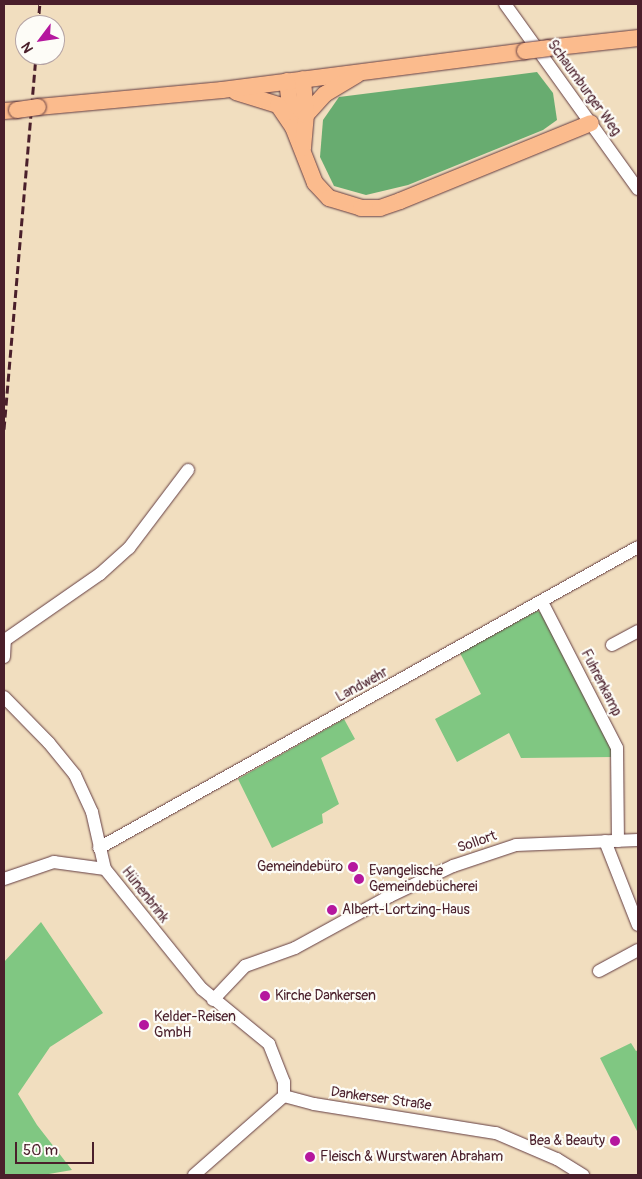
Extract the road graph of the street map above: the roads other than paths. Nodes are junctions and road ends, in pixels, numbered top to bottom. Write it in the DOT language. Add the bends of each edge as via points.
graph roads {
  1 [pos="505,4"];
  2 [pos="638,38"];
  3 [pos="362,72"];
  4 [pos="304,79"];
  5 [pos="287,81"];
  6 [pos="222,90"];
  7 [pos="10,110"];
  8 [pos="306,115"];
  9 [pos="591,123"];
  10 [pos="292,127"];
  11 [pos="303,152"];
  12 [pos="638,189"];
  13 [pos="188,470"];
  14 [pos="638,547"];
  15 [pos="542,602"];
  16 [pos="638,631"];
  17 [pos="612,645"];
  18 [pos="4,657"];
  19 [pos="4,697"];
  20 [pos="638,840"];
  21 [pos="605,841"];
  22 [pos="618,841"];
  23 [pos="99,848"];
  24 [pos="105,869"];
  25 [pos="4,879"];
  26 [pos="638,925"];
  27 [pos="638,950"];
  28 [pos="599,971"];
  29 [pos="213,1000"];
  30 [pos="284,1096"];
  31 [pos="194,1175"];
  32 [pos="583,1175"];
  1 -- 9 [label="street, Schaumburger Weg"];
  2 -- 3 [label="main road, bridge"];
  3 -- 4 [label="main road"];
  3 -- 8 [label="main road" via="325,94"];
  4 -- 5 [label="main road"];
  4 -- 8 [label="main road"];
  5 -- 6 [label="main road"];
  5 -- 10 [label="main road"];
  6 -- 7 [label="main road, bridge"];
  6 -- 10 [label="main road" via="270,100 286,114"];
  8 -- 11 [label="main road"];
  9 -- 11 [label="main road" via="380,208 349,207 330,198 315,183"];
  9 -- 12 [label="street, Schaumburger Weg"];
  10 -- 11 [label="main road"];
  13 -- 18 [label="street" via="129,548 100,574 5,640"];
  14 -- 15 [label="street, Landwehr"];
  15 -- 22 [label="street, Fuhrenkamp" via="617,748"];
  15 -- 23 [label="street, Landwehr"];
  16 -- 17 [label="street"];
  19 -- 23 [label="street, Hünenbrink" via="75,775 92,812"];
  20 -- 22 [label="street, Sollort"];
  21 -- 22 [label="street, Sollort"];
  21 -- 26 [label="street"];
  21 -- 29 [label="street, Sollort" via="516,845 453,866 295,948 245,966"];
  23 -- 24 [label="street, Hünenbrink"];
  24 -- 25 [label="street" via="54,862"];
  24 -- 29 [label="street, Hünenbrink"];
  27 -- 28 [label="street"];
  29 -- 30 [label="street, Hünenbrink" via="269,1044 284,1082"];
  30 -- 31 [label="street"];
  30 -- 32 [label="street, Dankerser Straße" via="314,1104 496,1133 557,1159"];
}
